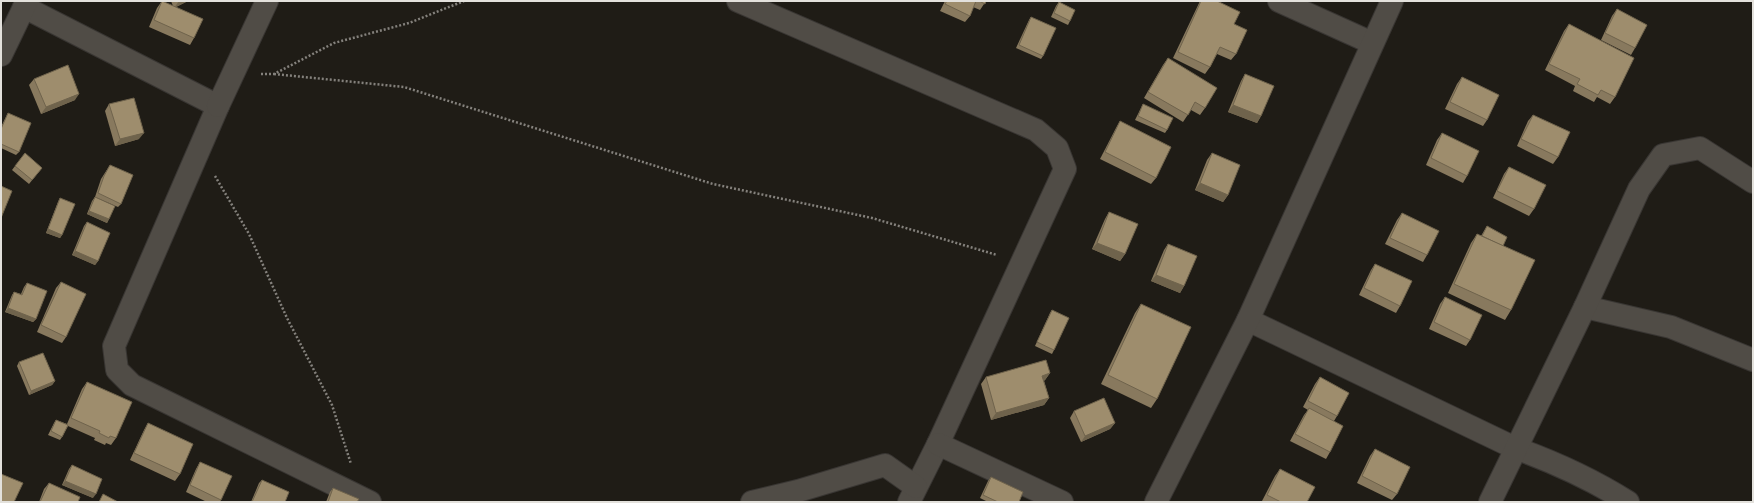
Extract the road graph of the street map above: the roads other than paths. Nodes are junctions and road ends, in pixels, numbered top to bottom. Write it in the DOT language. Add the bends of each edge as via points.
graph roads {
  1 [pos="267,1"];
  2 [pos="738,1"];
  3 [pos="1279,1"];
  4 [pos="1392,1"];
  5 [pos="26,4"];
  6 [pos="1372,43"];
  7 [pos="1,56"];
  8 [pos="218,106"];
  9 [pos="1753,182"];
  10 [pos="1585,307"];
  11 [pos="1248,320"];
  12 [pos="1753,360"];
  13 [pos="938,444"];
  14 [pos="1515,448"];
  15 [pos="912,494"];
  16 [pos="365,500"];
  17 [pos="752,502"];
  18 [pos="1062,502"];
  19 [pos="1156,502"];
  20 [pos="1490,502"];
  21 [pos="1628,502"];
  1 -- 8 [label="street"];
  2 -- 13 [label="street" via="1036,130 1057,148 1065,169"];
  3 -- 6 [label="street"];
  4 -- 6 [label="street"];
  5 -- 7 [label="street"];
  5 -- 8 [label="street"];
  6 -- 11 [label="street"];
  8 -- 16 [label="street" via="114,346 117,370 132,385"];
  9 -- 10 [label="street" via="1700,148 1663,155 1638,189"];
  10 -- 12 [label="street" via="1671,327"];
  10 -- 14 [label="street"];
  11 -- 14 [label="street"];
  11 -- 19 [label="street"];
  13 -- 15 [label="street"];
  13 -- 18 [label="street"];
  14 -- 20 [label="street"];
  14 -- 21 [label="street" via="1549,461"];
  15 -- 17 [label="street" via="885,465"];
}
